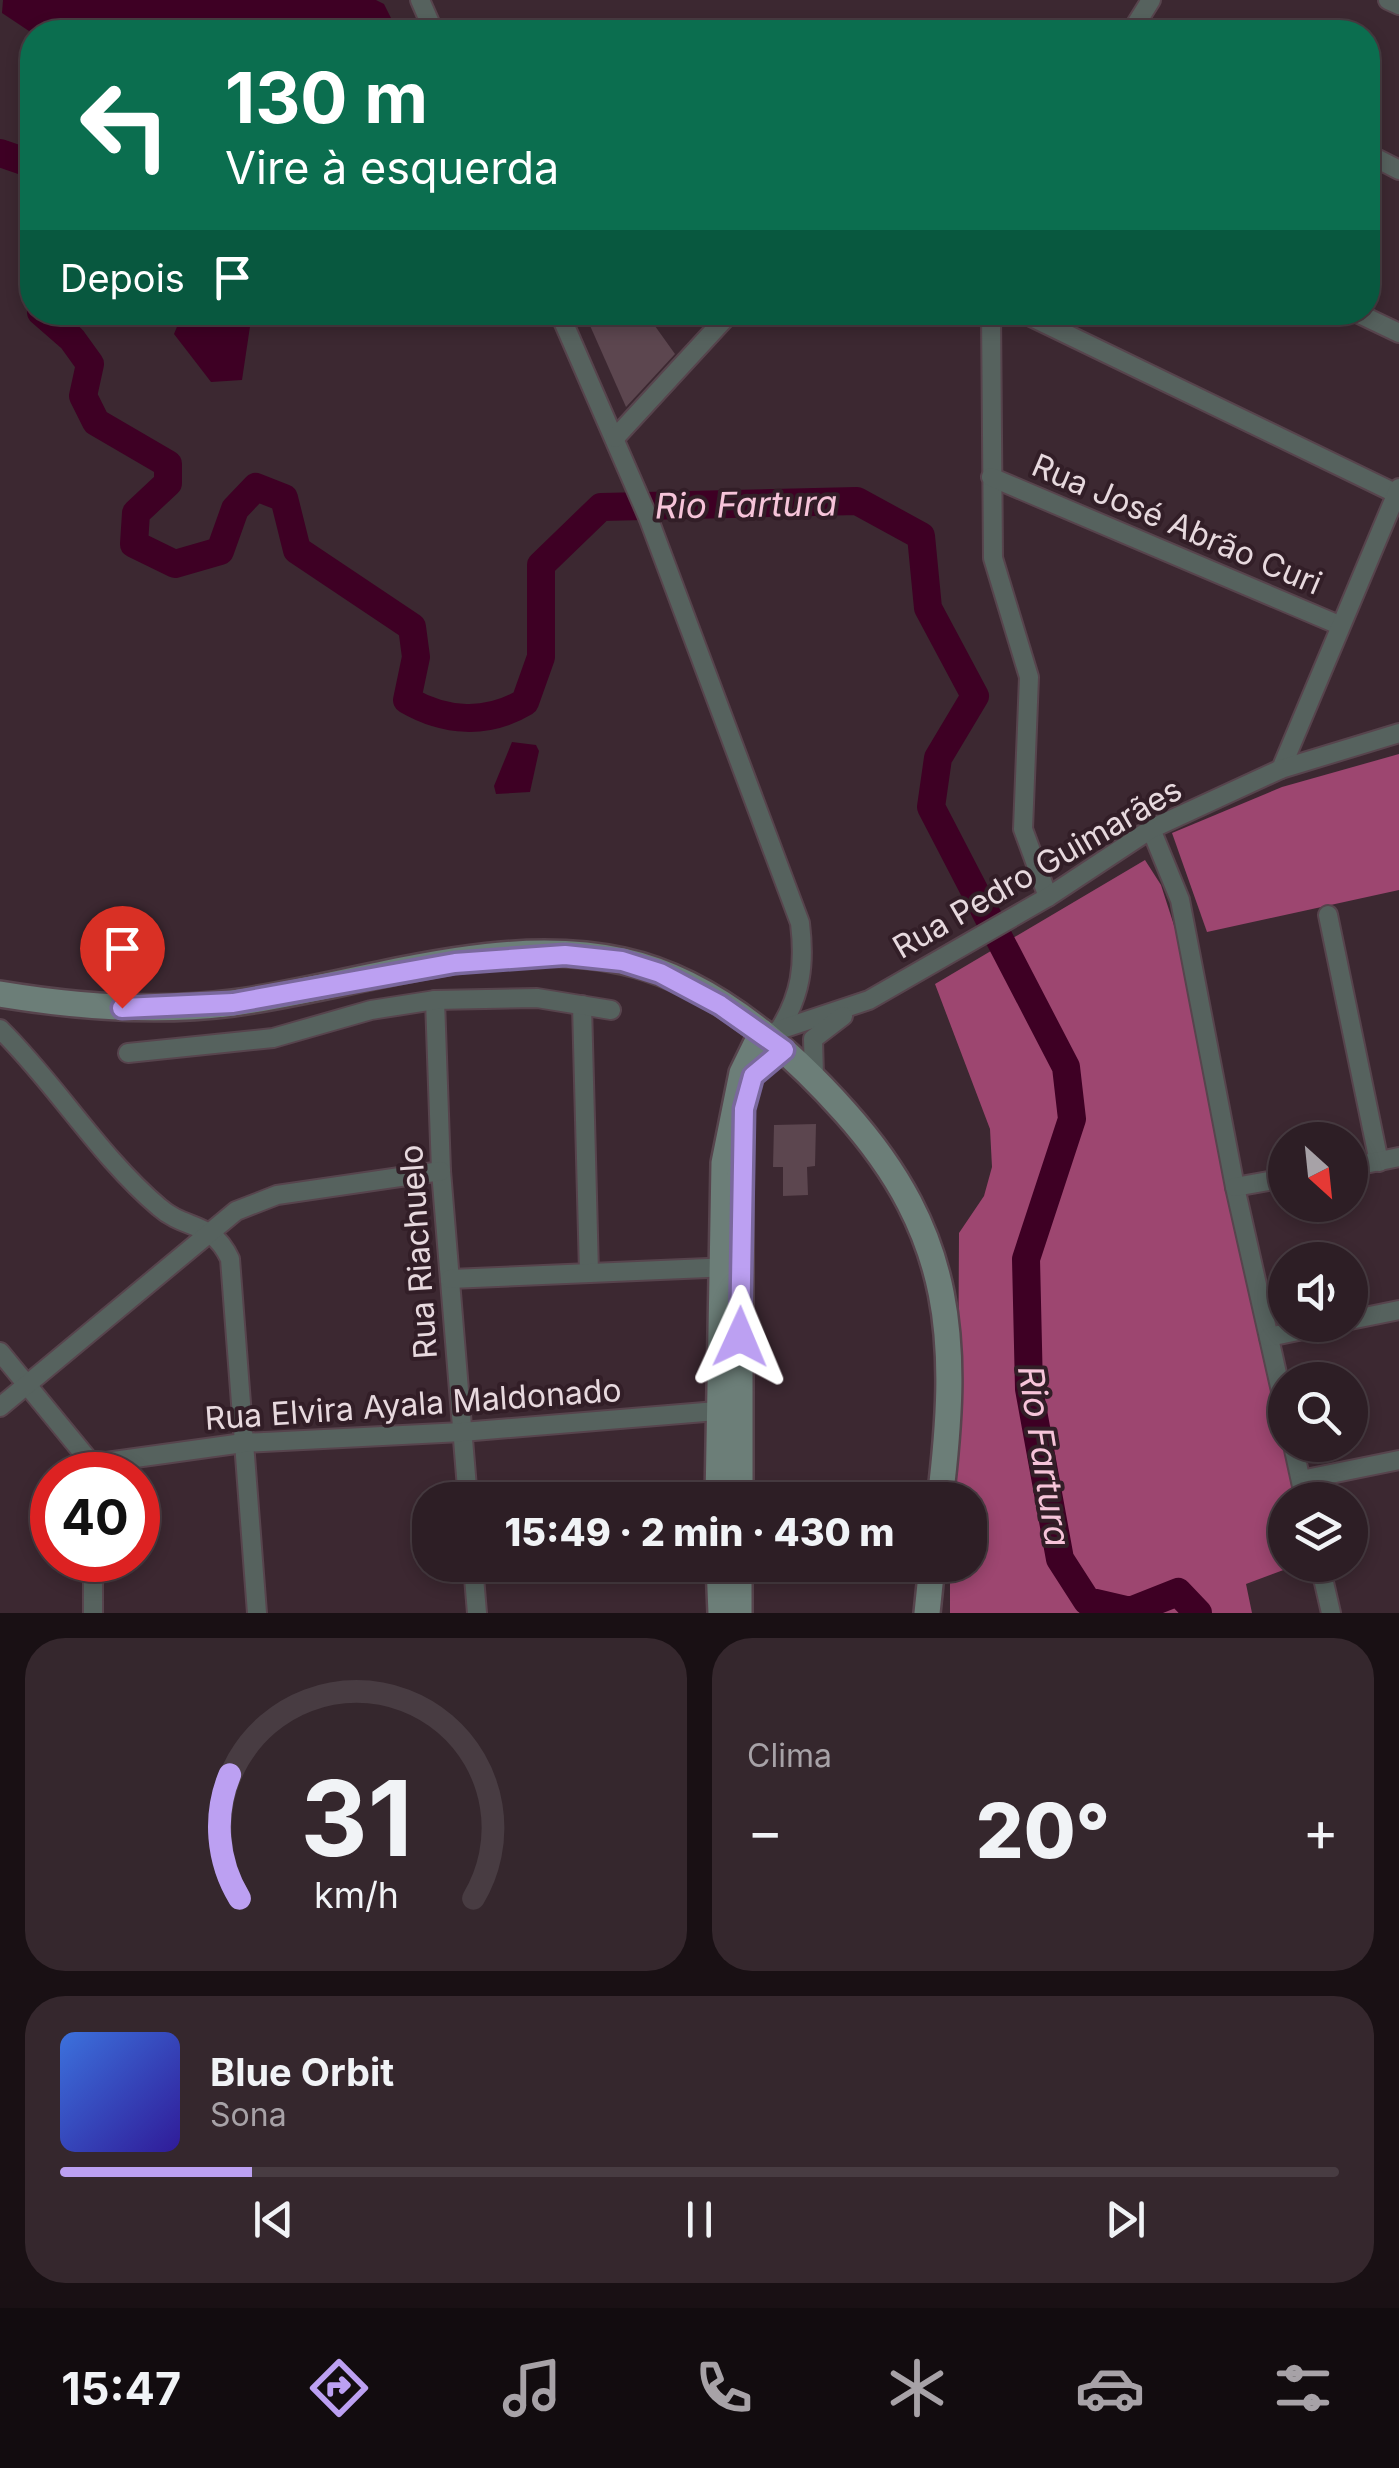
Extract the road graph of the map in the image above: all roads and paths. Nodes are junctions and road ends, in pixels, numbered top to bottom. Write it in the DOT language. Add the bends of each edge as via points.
graph roads {
  1 [pos="1388,0"];
  2 [pos="1399,6"];
  3 [pos="565,325"];
  4 [pos="719,325"];
  5 [pos="990,325"];
  6 [pos="1048,325"];
  7 [pos="615,438"];
  8 [pos="991,477"];
  9 [pos="1398,492"];
  10 [pos="1339,625"];
  11 [pos="1399,733"];
  12 [pos="1281,769"];
  13 [pos="1151,830"];
  14 [pos="1048,896"];
  15 [pos="1328,915"];
  16 [pos="0,994"];
  17 [pos="435,1000"];
  18 [pos="869,1000"];
  19 [pos="582,1005"];
  20 [pos="611,1010"];
  21 [pos="3,1032"];
  22 [pos="813,1039"];
  23 [pos="768,1041"];
  24 [pos="128,1053"];
  25 [pos="814,1077"];
  26 [pos="849,1116"];
  27 [pos="1399,1157"];
  28 [pos="1379,1162"];
  29 [pos="1368,1164"];
  30 [pos="441,1171"];
  31 [pos="1268,1181"];
  32 [pos="1235,1187"];
  33 [pos="208,1230"];
  34 [pos="731,1267"];
  35 [pos="589,1273"];
  36 [pos="450,1279"];
  37 [pos="1399,1310"];
  38 [pos="1368,1316"];
  39 [pos="1268,1333"];
  40 [pos="0,1352"];
  41 [pos="28,1384"];
  42 [pos="0,1407"];
  43 [pos="729,1410"];
  44 [pos="462,1432"];
  45 [pos="243,1443"];
  46 [pos="79,1452"];
  47 [pos="160,1458"];
  48 [pos="1399,1460"];
  49 [pos="1297,1462"];
  50 [pos="1301,1480"];
  51 [pos="466,1482"];
  52 [pos="720,1482"];
  53 [pos="738,1482"];
  54 [pos="942,1482"];
  55 [pos="92,1582"];
  56 [pos="474,1582"];
  57 [pos="720,1582"];
  58 [pos="739,1582"];
  59 [pos="931,1582"];
  60 [pos="1324,1582"];
  61 [pos="93,1613"];
  62 [pos="257,1613"];
  63 [pos="477,1613"];
  64 [pos="721,1613"];
  65 [pos="738,1613"];
  66 [pos="928,1613"];
  67 [pos="1331,1613"];
  1 -- 2 [label="street"];
  3 -- 7 [label="street"];
  4 -- 7 [label="street"];
  5 -- 8 [label="street"];
  6 -- 9 [label="street"];
  7 -- 23 [label="street" via="800,924 803,970 796,998"];
  8 -- 10 [label="street, Rua José Abrão Curi"];
  8 -- 14 [label="street" via="993,558 1029,678 1023,828"];
  9 -- 10 [label="street"];
  10 -- 12 [label="street"];
  11 -- 12 [label="street, Rua Pedro Guimarães"];
  12 -- 13 [label="street, Rua Pedro Guimarães"];
  13 -- 14 [label="street, Rua Pedro Guimarães"];
  13 -- 32 [label="street" via="1180,900"];
  14 -- 18 [label="street, Rua Pedro Guimarães"];
  15 -- 28 [label="street"];
  16 -- 23 [label="main road" via="151,1010 537,955 622,961 660,973 706,996"];
  17 -- 19 [label="street" via="537,998"];
  17 -- 24 [label="street" via="273,1038"];
  17 -- 30 [label="street, Rua Riachuelo"];
  18 -- 22 [label="street"];
  18 -- 23 [label="street, Rua Pedro Guimarães"];
  19 -- 20 [label="street"];
  19 -- 35 [label="street"];
  21 -- 33 [label="street" via="157,1206"];
  22 -- 23 [label="street"];
  22 -- 25 [label="street"];
  23 -- 25 [label="main road"];
  23 -- 26 [label="main road"];
  23 -- 34 [label="main road" via="744,1109"];
  25 -- 26 [label="main road"];
  26 -- 54 [label="main road" via="914,1208 944,1299 951,1336"];
  27 -- 28 [label="street"];
  28 -- 29 [label="street"];
  30 -- 33 [label="street" via="277,1196"];
  30 -- 36 [label="street, Rua Riachuelo"];
  31 -- 32 [label="street"];
  32 -- 39 [label="street"];
  33 -- 41 [label="street"];
  33 -- 45 [label="street" via="223,1244 234,1276"];
  34 -- 35 [label="street"];
  34 -- 43 [label="main road"];
  35 -- 36 [label="street"];
  36 -- 44 [label="street, Rua Riachuelo"];
  37 -- 38 [label="street"];
  40 -- 41 [label="street"];
  41 -- 42 [label="street"];
  41 -- 46 [label="street"];
  43 -- 44 [label="street, Rua Elvira Ayala Maldonado"];
  43 -- 52 [label="main road"];
  43 -- 53 [label="main road"];
  44 -- 45 [label="street, Rua Elvira Ayala Maldonado"];
  44 -- 51 [label="street, Rua Riachuelo"];
  45 -- 47 [label="street, Rua Elvira Ayala Maldonado"];
  45 -- 62 [label="street"];
  48 -- 50 [label="street"];
  49 -- 50 [label="street"];
  55 -- 61 [label="street"];
  56 -- 63 [label="street"];
  57 -- 64 [label="main road"];
  58 -- 65 [label="main road"];
  59 -- 66 [label="main road"];
  60 -- 67 [label="street"];
}
